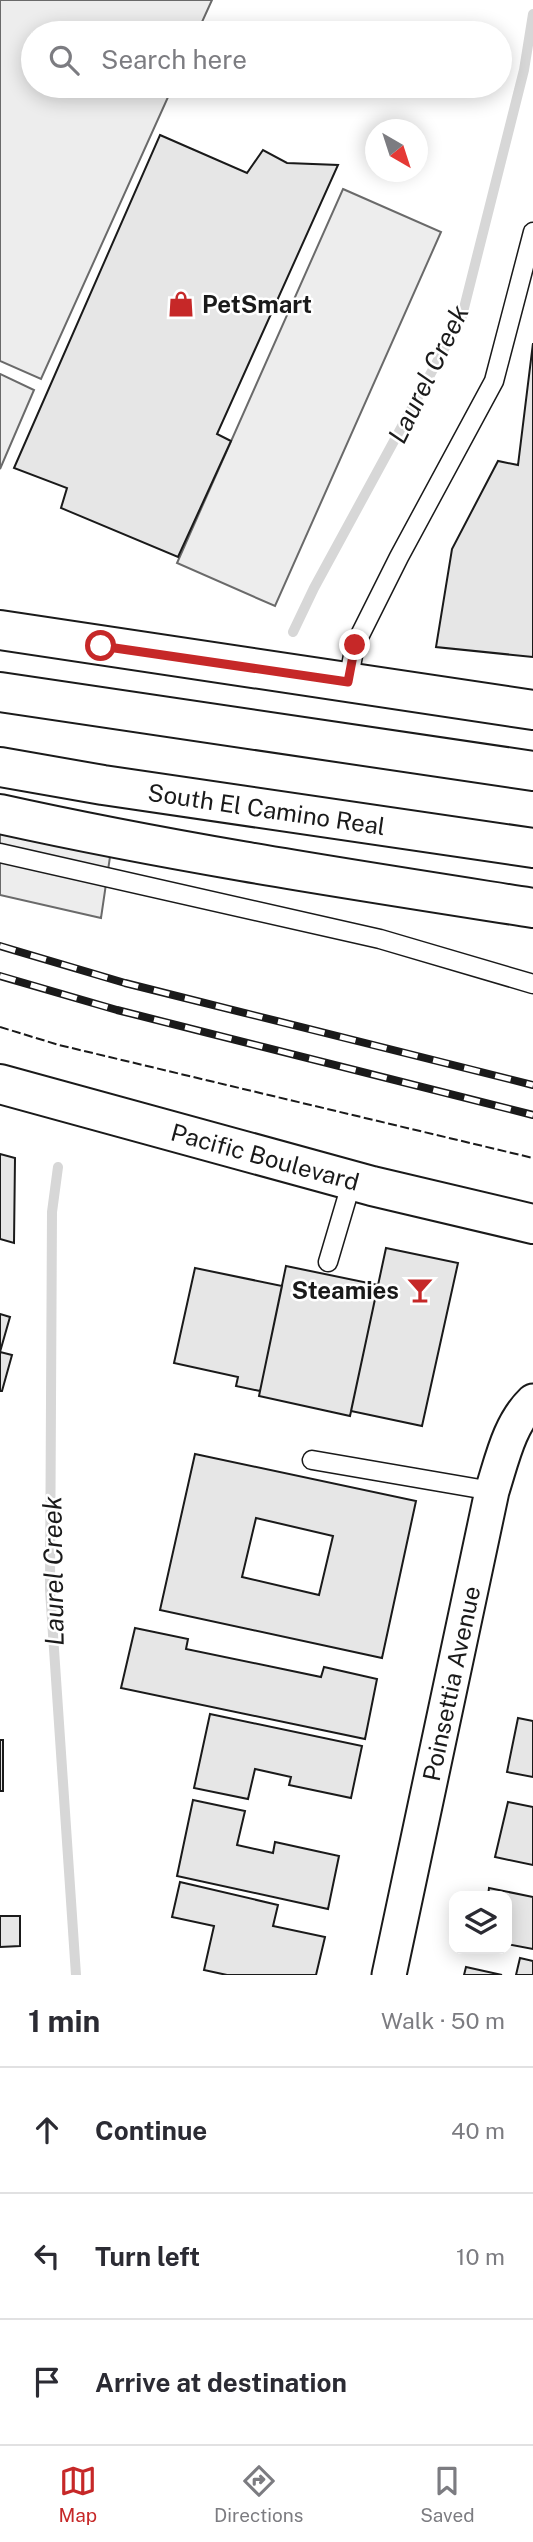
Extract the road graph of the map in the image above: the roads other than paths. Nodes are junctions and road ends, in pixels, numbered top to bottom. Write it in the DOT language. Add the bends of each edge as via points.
graph roads {
  1 [pos="533,232"];
  2 [pos="0,630"];
  3 [pos="348,682"];
  4 [pos="0,692"];
  5 [pos="533,710"];
  6 [pos="0,767"];
  7 [pos="533,771"];
  8 [pos="0,814"];
  9 [pos="533,848"];
  10 [pos="0,853"];
  11 [pos="533,908"];
  12 [pos="533,984"];
  13 [pos="0,1084"];
  14 [pos="352,1181"];
  15 [pos="533,1224"];
  16 [pos="328,1262"];
  17 [pos="533,1401"];
  18 [pos="312,1460"];
  19 [pos="492,1491"];
  20 [pos="389,1975"];
  1 -- 3 [label="lane" via="494,381 355,645"];
  2 -- 3 [label="main road"];
  3 -- 5 [label="main road"];
  4 -- 7 [label="main road"];
  6 -- 9 [label="main road, South El Camino Real"];
  8 -- 11 [label="main road"];
  10 -- 12 [label="lane" via="380,939"];
  13 -- 14 [label="main road, Pacific Boulevard"];
  14 -- 15 [label="main road, Pacific Boulevard"];
  14 -- 16 [label="lane"];
  17 -- 19 [label="street, Poinsettia Avenue" via="507,1443"];
  18 -- 19 [label="lane"];
  19 -- 20 [label="street, Poinsettia Avenue"];
}
